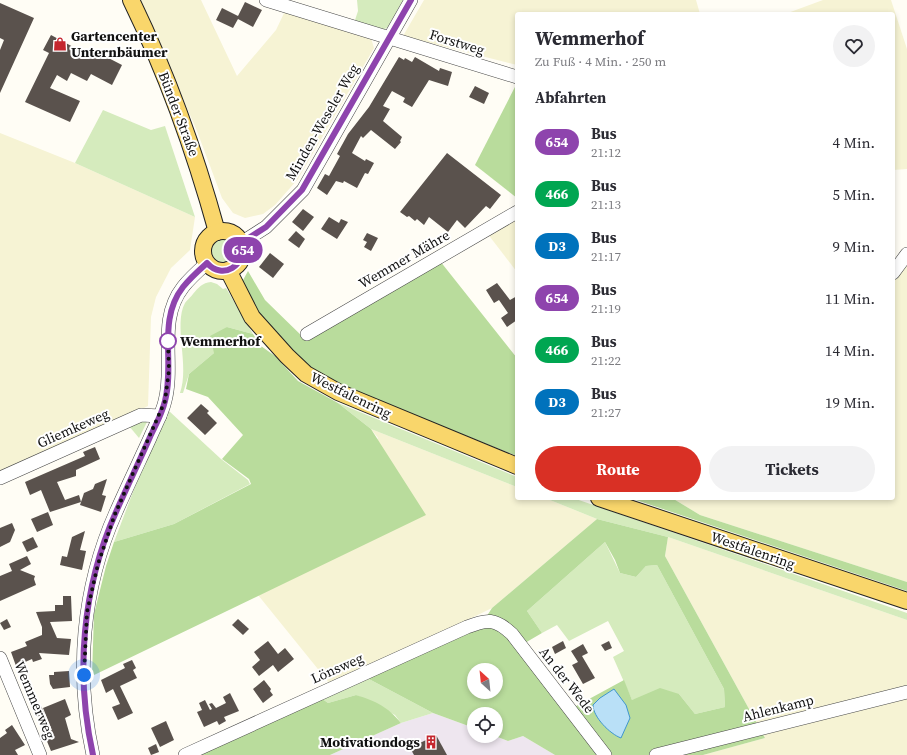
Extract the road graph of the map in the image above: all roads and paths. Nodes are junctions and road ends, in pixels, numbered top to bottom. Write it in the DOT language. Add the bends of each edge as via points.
graph roads {
  1 [pos="131,0"];
  2 [pos="266,0"];
  3 [pos="410,0"];
  4 [pos="388,38"];
  5 [pos="515,76"];
  6 [pos="515,213"];
  7 [pos="217,232"];
  8 [pos="241,243"];
  9 [pos="907,254"];
  10 [pos="207,263"];
  11 [pos="228,270"];
  12 [pos="895,270"];
  13 [pos="307,334"];
  14 [pos="160,416"];
  15 [pos="515,465"];
  16 [pos="0,478"];
  17 [pos="605,500"];
  18 [pos="907,601"];
  19 [pos="503,625"];
  20 [pos="0,658"];
  21 [pos="907,692"];
  22 [pos="40,755"];
  23 [pos="93,755"];
  24 [pos="185,755"];
  25 [pos="605,755"];
  26 [pos="656,755"];
  1 -- 7 [label="main road, Bünder Straße" via="193,148"];
  2 -- 4 [label="street, Forstweg"];
  3 -- 4 [label="street, Minden-Weseler Weg"];
  4 -- 5 [label="street, Forstweg"];
  4 -- 8 [label="street, Minden-Weseler Weg" via="302,190 266,227"];
  6 -- 13 [label="street, Wemmer Mähre"];
  7 -- 8 [label="main road" via="228,232"];
  7 -- 10 [label="main road" via="211,234 203,245"];
  8 -- 11 [label="main road" via="241,259 234,268"];
  9 -- 12 [label="street"];
  10 -- 11 [label="main road" via="219,271"];
  10 -- 14 [label="street" via="182,288 170,314 169,370 165,401"];
  11 -- 15 [label="main road, Westfalenring" via="252,316 306,374 345,395"];
  14 -- 16 [label="street, Gliemkeweg" via="141,415"];
  14 -- 23 [label="street" via="115,514 98,564 87,612 83,664 87,726"];
  17 -- 18 [label="main road, Westfalenring"];
  19 -- 24 [label="street, Lönsweg" via="493,621 467,627"];
  19 -- 25 [label="street, An der Wede"];
  20 -- 22 [label="street, Wemmerweg"];
  21 -- 26 [label="street, Ahlenkamp"];
}
